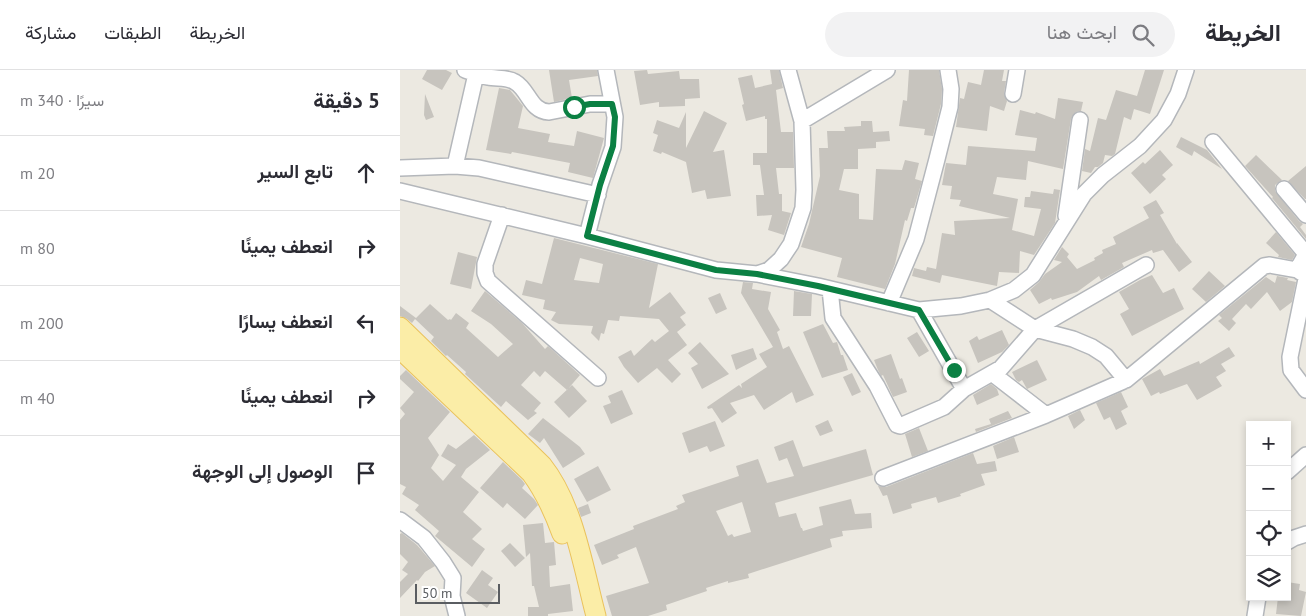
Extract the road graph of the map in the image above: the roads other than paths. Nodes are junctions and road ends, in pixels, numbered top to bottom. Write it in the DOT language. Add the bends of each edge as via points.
graph roads {
  1 [pos="606,70"];
  2 [pos="788,70"];
  3 [pos="887,70"];
  4 [pos="948,70"];
  5 [pos="1016,70"];
  6 [pos="1186,70"];
  7 [pos="471,72"];
  8 [pos="1012,94"];
  9 [pos="612,104"];
  10 [pos="1080,120"];
  11 [pos="802,121"];
  12 [pos="1213,142"];
  13 [pos="455,166"];
  14 [pos="400,168"];
  15 [pos="1284,189"];
  16 [pos="400,191"];
  17 [pos="598,195"];
  18 [pos="502,215"];
  19 [pos="1306,215"];
  20 [pos="1065,223"];
  21 [pos="587,236"];
  22 [pos="1306,254"];
  23 [pos="1146,266"];
  24 [pos="1297,270"];
  25 [pos="757,274"];
  26 [pos="830,289"];
  27 [pos="990,300"];
  28 [pos="889,303"];
  29 [pos="919,310"];
  30 [pos="400,327"];
  31 [pos="1035,329"];
  32 [pos="400,349"];
  33 [pos="993,374"];
  34 [pos="598,378"];
  35 [pos="1126,380"];
  36 [pos="964,388"];
  37 [pos="1306,390"];
  38 [pos="1046,415"];
  39 [pos="1306,455"];
  40 [pos="1291,468"];
  41 [pos="883,478"];
  42 [pos="400,520"];
  43 [pos="1306,534"];
  44 [pos="1291,540"];
  45 [pos="1257,601"];
  46 [pos="457,616"];
  47 [pos="583,616"];
  48 [pos="596,616"];
  49 [pos="1255,616"];
  1 -- 9 [label="street"];
  2 -- 11 [label="street"];
  3 -- 11 [label="street"];
  4 -- 28 [label="street" via="950,107 937,159 916,239"];
  5 -- 8 [label="street"];
  6 -- 20 [label="street" via="1164,120 1140,146 1084,194"];
  7 -- 9 [label="street" via="514,81 542,112"];
  7 -- 13 [label="street"];
  9 -- 17 [label="street" via="615,117 613,146"];
  10 -- 20 [label="street"];
  11 -- 25 [label="street" via="802,208 791,244 769,270"];
  12 -- 22 [label="street"];
  13 -- 14 [label="street"];
  13 -- 17 [label="street" via="480,168"];
  15 -- 19 [label="street"];
  16 -- 18 [label="street"];
  17 -- 21 [label="street"];
  18 -- 21 [label="street"];
  18 -- 34 [label="street" via="485,264 484,273 488,281"];
  20 -- 27 [label="street" via="1033,275 1014,290"];
  21 -- 25 [label="street" via="716,270"];
  22 -- 24 [label="street"];
  23 -- 31 [label="street"];
  24 -- 35 [label="street" via="1270,264 1264,266"];
  24 -- 37 [label="street" via="1306,279 1290,357 1291,370"];
  25 -- 26 [label="street"];
  26 -- 28 [label="street"];
  26 -- 36 [label="street" via="833,318 877,386 897,425 944,407"];
  27 -- 29 [label="street"];
  27 -- 31 [label="street"];
  28 -- 29 [label="street"];
  29 -- 36 [label="street"];
  30 -- 48 [label="main road" via="550,475 572,526"];
  31 -- 33 [label="street"];
  31 -- 35 [label="street" via="1092,347 1106,356"];
  32 -- 47 [label="main road" via="531,473 542,488 558,522"];
  33 -- 36 [label="street"];
  33 -- 38 [label="street"];
  35 -- 38 [label="street"];
  38 -- 41 [label="street"];
  39 -- 40 [label="street"];
  42 -- 46 [label="street" via="424,538 443,562 452,578"];
  43 -- 44 [label="street"];
  45 -- 49 [label="street"];
}
